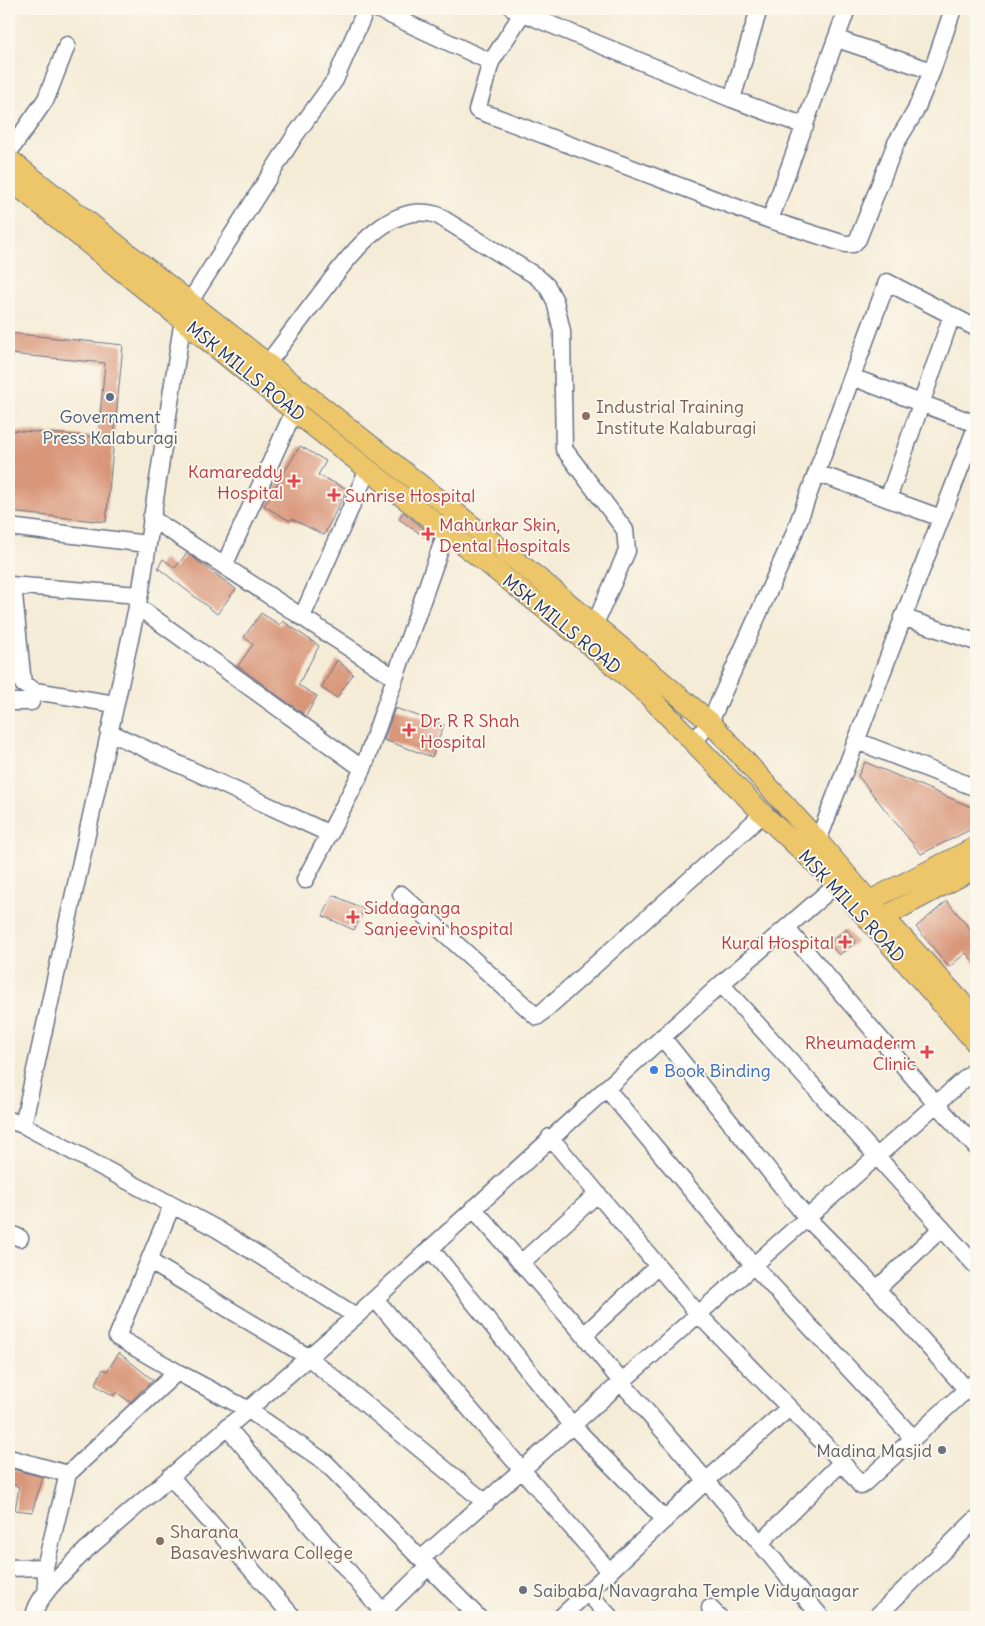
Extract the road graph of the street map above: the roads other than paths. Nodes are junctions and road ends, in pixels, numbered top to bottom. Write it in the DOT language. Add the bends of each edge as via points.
graph roads {
  1 [pos="366,9"];
  2 [pos="377,9"];
  3 [pos="759,9"];
  4 [pos="847,9"];
  5 [pos="953,9"];
  6 [pos="520,10"];
  7 [pos="836,39"];
  8 [pos="67,45"];
  9 [pos="491,62"];
  10 [pos="932,71"];
  11 [pos="732,99"];
  12 [pos="805,126"];
  13 [pos="9,152"];
  14 [pos="9,159"];
  15 [pos="9,179"];
  16 [pos="770,220"];
  17 [pos="186,311"];
  18 [pos="952,315"];
  19 [pos="976,328"];
  20 [pos="267,364"];
  21 [pos="852,377"];
  22 [pos="302,392"];
  23 [pos="921,403"];
  24 [pos="294,411"];
  25 [pos="976,426"];
  26 [pos="368,469"];
  27 [pos="817,473"];
  28 [pos="888,499"];
  29 [pos="454,511"];
  30 [pos="150,518"];
  31 [pos="941,518"];
  32 [pos="9,527"];
  33 [pos="446,531"];
  34 [pos="147,544"];
  35 [pos="224,566"];
  36 [pos="11,585"];
  37 [pos="138,601"];
  38 [pos="302,617"];
  39 [pos="902,617"];
  40 [pos="594,626"];
  41 [pos="976,642"];
  42 [pos="395,678"];
  43 [pos="35,691"];
  44 [pos="9,702"];
  45 [pos="115,704"];
  46 [pos="710,722"];
  47 [pos="109,732"];
  48 [pos="857,741"];
  49 [pos="694,742"];
  50 [pos="363,769"];
  51 [pos="976,788"];
  52 [pos="763,814"];
  53 [pos="330,834"];
  54 [pos="818,841"];
  55 [pos="976,848"];
  56 [pos="976,868"];
  57 [pos="305,880"];
  58 [pos="842,880"];
  59 [pos="401,894"];
  60 [pos="863,904"];
  61 [pos="878,920"];
  62 [pos="786,928"];
  63 [pos="720,984"];
  64 [pos="976,1018"];
  65 [pos="662,1037"];
  66 [pos="976,1043"];
  67 [pos="976,1070"];
  68 [pos="606,1088"];
  69 [pos="936,1104"];
  70 [pos="16,1123"];
  71 [pos="550,1137"];
  72 [pos="976,1147"];
  73 [pos="877,1155"];
  74 [pos="597,1194"];
  75 [pos="172,1205"];
  76 [pos="474,1208"];
  77 [pos="807,1218"];
  78 [pos="942,1228"];
  79 [pos="430,1248"];
  80 [pos="148,1261"];
  81 [pos="522,1263"];
  82 [pos="658,1266"];
  83 [pos="754,1266"];
  84 [pos="976,1266"];
  85 [pos="877,1289"];
  86 [pos="375,1299"];
  87 [pos="699,1315"];
  88 [pos="356,1316"];
  89 [pos="584,1335"];
  90 [pos="308,1357"];
  91 [pos="177,1372"];
  92 [pos="622,1384"];
  93 [pos="971,1385"];
  94 [pos="789,1408"];
  95 [pos="248,1409"];
  96 [pos="573,1426"];
  97 [pos="227,1427"];
  98 [pos="913,1438"];
  99 [pos="9,1458"];
  100 [pos="842,1462"];
  101 [pos="522,1471"];
  102 [pos="68,1474"];
  103 [pos="170,1476"];
  104 [pos="706,1481"];
  105 [pos="486,1502"];
  106 [pos="976,1519"];
  107 [pos="664,1520"];
  108 [pos="760,1542"];
  109 [pos="426,1562"];
  110 [pos="9,1568"];
  111 [pos="45,1568"];
  112 [pos="610,1572"];
  113 [pos="47,1591"];
  114 [pos="587,1592"];
  115 [pos="382,1615"];
  116 [pos="34,1617"];
  117 [pos="292,1617"];
  118 [pos="478,1617"];
  119 [pos="561,1617"];
  120 [pos="610,1617"];
  121 [pos="821,1617"];
  122 [pos="876,1617"];
  1 -- 17 [label="street" via="335,80 296,134"];
  2 -- 9 [label="street"];
  3 -- 11 [label="street"];
  4 -- 7 [label="street"];
  5 -- 10 [label="street"];
  6 -- 9 [label="street"];
  6 -- 11 [label="street"];
  7 -- 10 [label="street"];
  7 -- 12 [label="street"];
  8 -- 13 [label="street" via="46,99"];
  9 -- 16 [label="street" via="477,110"];
  10 -- 16 [label="street" via="915,112 896,143 858,239 853,244"];
  11 -- 12 [label="street"];
  12 -- 16 [label="street"];
  14 -- 17 [label="main road, MSK MILLS ROAD"];
  15 -- 17 [label="main road, MSK MILLS ROAD"];
  17 -- 20 [label="main road, MSK MILLS ROAD"];
  17 -- 24 [label="main road, MSK MILLS ROAD"];
  17 -- 30 [label="street"];
  18 -- 19 [label="street"];
  18 -- 21 [label="street" via="887,282"];
  18 -- 23 [label="street"];
  20 -- 22 [label="main road, MSK MILLS ROAD"];
  20 -- 40 [label="street" via="353,252 388,222 416,212 437,215 536,276 547,286 555,301 562,331 564,449 625,530 627,540 627,551"];
  21 -- 23 [label="street"];
  21 -- 27 [label="street"];
  22 -- 24 [label="street"];
  22 -- 29 [label="main road, MSK MILLS ROAD"];
  23 -- 25 [label="street"];
  23 -- 28 [label="street"];
  24 -- 26 [label="main road, MSK MILLS ROAD"];
  24 -- 35 [label="street"];
  25 -- 31 [label="street"];
  26 -- 33 [label="main road, MSK MILLS ROAD"];
  26 -- 38 [label="street"];
  27 -- 28 [label="street"];
  27 -- 46 [label="street" via="792,539"];
  28 -- 31 [label="street"];
  29 -- 33 [label="street"];
  29 -- 40 [label="main road, MSK MILLS ROAD"];
  30 -- 34 [label="street"];
  30 -- 35 [label="street"];
  31 -- 39 [label="street"];
  32 -- 34 [label="street"];
  33 -- 42 [label="street"];
  33 -- 49 [label="main road, MSK MILLS ROAD" via="579,636 647,694"];
  34 -- 37 [label="street"];
  35 -- 38 [label="street"];
  36 -- 37 [label="street"];
  36 -- 43 [label="street" via="23,684"];
  37 -- 45 [label="street"];
  37 -- 50 [label="street"];
  38 -- 42 [label="street"];
  39 -- 41 [label="street"];
  39 -- 48 [label="street"];
  40 -- 46 [label="main road, MSK MILLS ROAD"];
  42 -- 50 [label="street"];
  43 -- 44 [label="street" via="30,702"];
  43 -- 45 [label="street"];
  45 -- 47 [label="street"];
  46 -- 49 [label="street"];
  46 -- 54 [label="main road, MSK MILLS ROAD"];
  47 -- 53 [label="street"];
  47 -- 70 [label="street"];
  48 -- 51 [label="street"];
  48 -- 54 [label="street"];
  49 -- 52 [label="main road, MSK MILLS ROAD"];
  50 -- 53 [label="street"];
  52 -- 58 [label="main road, MSK MILLS ROAD"];
  52 -- 59 [label="street" via="537,1017"];
  53 -- 57 [label="street"];
  54 -- 58 [label="main road, MSK MILLS ROAD"];
  55 -- 60 [label="main road"];
  56 -- 61 [label="main road"];
  58 -- 60 [label="main road, MSK MILLS ROAD"];
  58 -- 62 [label="street"];
  60 -- 61 [label="main road, MSK MILLS ROAD"];
  61 -- 64 [label="main road, MSK MILLS ROAD"];
  61 -- 66 [label="main road, MSK MILLS ROAD"];
  62 -- 63 [label="street"];
  62 -- 69 [label="street"];
  63 -- 65 [label="street"];
  63 -- 73 [label="street"];
  65 -- 68 [label="street"];
  65 -- 77 [label="street"];
  67 -- 69 [label="street"];
  68 -- 71 [label="street"];
  68 -- 83 [label="street"];
  69 -- 72 [label="street"];
  69 -- 73 [label="street"];
  70 -- 75 [label="street"];
  71 -- 74 [label="street"];
  71 -- 76 [label="street"];
  73 -- 77 [label="street"];
  73 -- 78 [label="street"];
  74 -- 81 [label="street"];
  74 -- 82 [label="street"];
  75 -- 80 [label="street"];
  75 -- 88 [label="street" via="217,1229"];
  76 -- 79 [label="street"];
  76 -- 81 [label="street"];
  77 -- 83 [label="street"];
  77 -- 85 [label="street"];
  78 -- 84 [label="street"];
  78 -- 85 [label="street"];
  79 -- 86 [label="street"];
  79 -- 96 [label="street"];
  80 -- 90 [label="street"];
  80 -- 91 [label="street" via="117,1337"];
  81 -- 89 [label="street"];
  82 -- 87 [label="street"];
  82 -- 89 [label="street"];
  83 -- 87 [label="street"];
  83 -- 98 [label="street"];
  85 -- 93 [label="street"];
  86 -- 88 [label="street"];
  86 -- 101 [label="street"];
  87 -- 92 [label="street"];
  87 -- 94 [label="street"];
  88 -- 90 [label="street"];
  89 -- 92 [label="street"];
  90 -- 95 [label="street"];
  90 -- 105 [label="street"];
  91 -- 95 [label="street"];
  91 -- 102 [label="street"];
  92 -- 96 [label="street"];
  92 -- 104 [label="street"];
  93 -- 98 [label="street"];
  94 -- 100 [label="street"];
  94 -- 104 [label="street"];
  95 -- 97 [label="street"];
  95 -- 109 [label="street" via="325,1462"];
  96 -- 101 [label="street"];
  96 -- 107 [label="street"];
  97 -- 103 [label="street"];
  97 -- 115 [label="street"];
  98 -- 100 [label="street" via="861,1486"];
  99 -- 102 [label="street"];
  100 -- 108 [label="street"];
  101 -- 105 [label="street"];
  101 -- 112 [label="street"];
  102 -- 111 [label="street"];
  103 -- 113 [label="street" via="86,1550"];
  103 -- 117 [label="street"];
  104 -- 107 [label="street"];
  104 -- 108 [label="street"];
  105 -- 109 [label="street"];
  106 -- 122 [label="street"];
  107 -- 112 [label="street"];
  108 -- 121 [label="street"];
  109 -- 115 [label="street"];
  109 -- 118 [label="street"];
  110 -- 111 [label="street"];
  111 -- 113 [label="street"];
  112 -- 114 [label="street"];
  113 -- 116 [label="street"];
  114 -- 119 [label="street"];
  114 -- 120 [label="street"];
}
